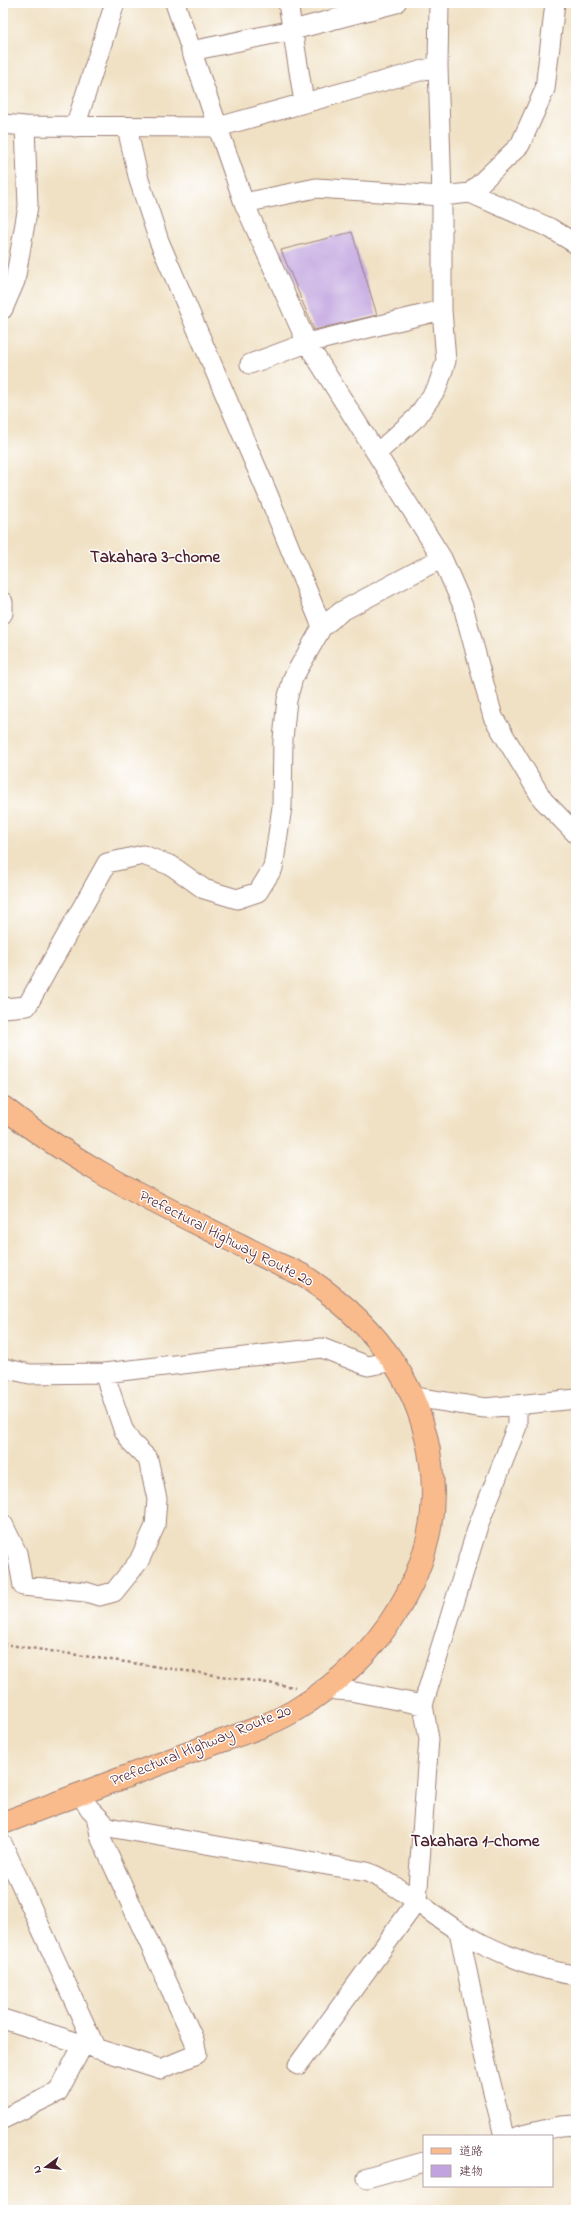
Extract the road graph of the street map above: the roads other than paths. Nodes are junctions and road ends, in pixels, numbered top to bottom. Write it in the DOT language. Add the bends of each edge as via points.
graph roads {
  1 [pos="114,3"];
  2 [pos="175,3"];
  3 [pos="288,3"];
  4 [pos="396,3"];
  5 [pos="439,3"];
  6 [pos="555,3"];
  7 [pos="292,30"];
  8 [pos="191,51"];
  9 [pos="438,66"];
  10 [pos="304,102"];
  11 [pos="3,124"];
  12 [pos="26,126"];
  13 [pos="75,127"];
  14 [pos="218,127"];
  15 [pos="127,128"];
  16 [pos="470,193"];
  17 [pos="442,196"];
  18 [pos="244,204"];
  19 [pos="576,244"];
  20 [pos="3,308"];
  21 [pos="442,310"];
  22 [pos="307,343"];
  23 [pos="250,364"];
  24 [pos="377,453"];
  25 [pos="442,558"];
  26 [pos="3,602"];
  27 [pos="3,613"];
  28 [pos="322,627"];
  29 [pos="576,834"];
  30 [pos="3,1008"];
  31 [pos="3,1107"];
  32 [pos="394,1361"];
  33 [pos="3,1368"];
  34 [pos="104,1373"];
  35 [pos="414,1397"];
  36 [pos="576,1399"];
  37 [pos="517,1406"];
  38 [pos="3,1524"];
  39 [pos="323,1689"];
  40 [pos="423,1705"];
  41 [pos="80,1795"];
  42 [pos="96,1816"];
  43 [pos="3,1823"];
  44 [pos="3,1845"];
  45 [pos="417,1901"];
  46 [pos="459,1931"];
  47 [pos="576,1974"];
  48 [pos="3,2019"];
  49 [pos="90,2047"];
  50 [pos="298,2065"];
  51 [pos="3,2119"];
  52 [pos="576,2125"];
  53 [pos="504,2135"];
  54 [pos="522,2135"];
  55 [pos="423,2162"];
  56 [pos="367,2178"];
  1 -- 13 [label="street"];
  2 -- 8 [label="street"];
  3 -- 7 [label="street"];
  4 -- 7 [label="street"];
  5 -- 9 [label="street"];
  6 -- 16 [label="street" via="545,89 520,145"];
  7 -- 8 [label="street"];
  7 -- 10 [label="street"];
  8 -- 14 [label="street"];
  9 -- 10 [label="street"];
  9 -- 17 [label="street"];
  10 -- 14 [label="street"];
  11 -- 12 [label="street"];
  12 -- 13 [label="street"];
  12 -- 20 [label="street" via="28,206 15,281"];
  13 -- 15 [label="street"];
  14 -- 15 [label="street"];
  14 -- 18 [label="street"];
  15 -- 28 [label="street" via="139,180 159,240"];
  16 -- 17 [label="street"];
  16 -- 19 [label="street" via="550,228"];
  17 -- 18 [label="street" via="316,188"];
  17 -- 21 [label="street"];
  18 -- 22 [label="street"];
  21 -- 22 [label="street"];
  21 -- 24 [label="street" via="446,361 437,388 417,417"];
  22 -- 23 [label="street"];
  22 -- 24 [label="street"];
  24 -- 25 [label="street"];
  25 -- 28 [label="street" via="342,611"];
  25 -- 29 [label="street" via="463,606 493,717 543,800"];
  26 -- 27 [label="street"];
  28 -- 30 [label="street" via="293,678 287,700 283,739 282,807 273,868 258,892 237,899 204,890 172,866 143,856 107,864 27,1006"];
  31 -- 32 [label="main road, Prefectural Highway Route 20" via="55,1145 107,1177 308,1279 366,1325"];
  32 -- 34 [label="street" via="368,1366 322,1348"];
  32 -- 35 [label="main road, Prefectural Highway Route 20"];
  33 -- 34 [label="street" via="30,1374"];
  34 -- 38 [label="street" via="123,1429 148,1459 157,1499 155,1526 139,1562 114,1592 99,1596 86,1592 23,1586 17,1553"];
  35 -- 37 [label="street" via="485,1408"];
  35 -- 39 [label="main road, Prefectural Highway Route 20" via="424,1426 434,1484 433,1512 420,1568 410,1591 384,1631 349,1671"];
  36 -- 37 [label="street"];
  37 -- 40 [label="street" via="517,1426 478,1526"];
  39 -- 40 [label="street" via="350,1691"];
  39 -- 41 [label="main road, Prefectural Highway Route 20" via="293,1711 250,1730"];
  40 -- 45 [label="street" via="429,1738"];
  41 -- 42 [label="street"];
  41 -- 43 [label="main road, Prefectural Highway Route 20"];
  42 -- 45 [label="street" via="108,1827 367,1872 388,1880"];
  42 -- 49 [label="street" via="101,1839 194,2040 197,2054 161,2069"];
  44 -- 49 [label="street"];
  45 -- 46 [label="street"];
  45 -- 50 [label="street"];
  46 -- 47 [label="street" via="511,1956 563,1974"];
  46 -- 53 [label="street" via="484,2055"];
  48 -- 49 [label="street"];
  49 -- 51 [label="street" via="58,2092"];
  52 -- 54 [label="street"];
  55 -- 56 [label="street"];
}
